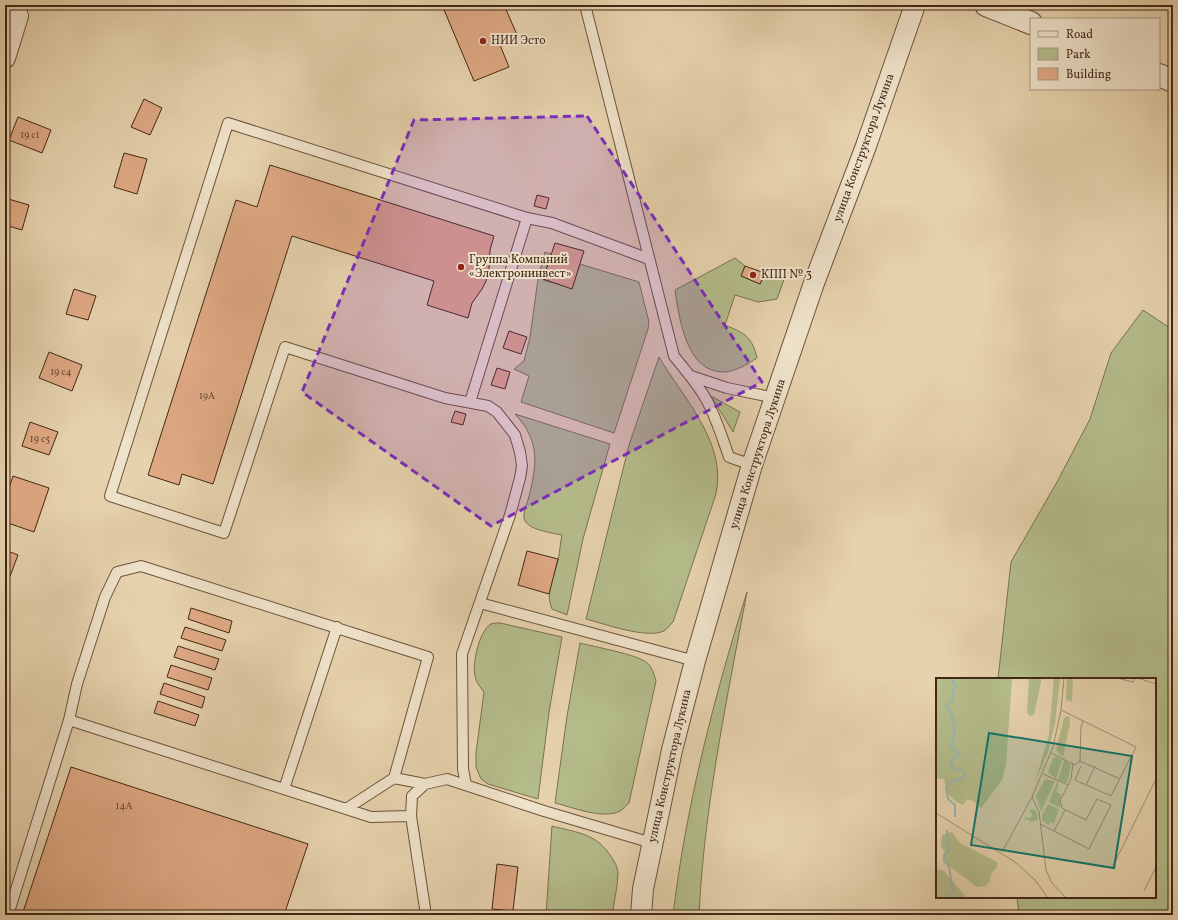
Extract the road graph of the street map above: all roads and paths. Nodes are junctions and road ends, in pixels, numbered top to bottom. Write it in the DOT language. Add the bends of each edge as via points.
graph roads {
  1 [pos="585,5"];
  2 [pos="915,5"];
  3 [pos="986,5"];
  4 [pos="18,16"];
  5 [pos="1030,23"];
  6 [pos="5,58"];
  7 [pos="1160,76"];
  8 [pos="1173,81"];
  9 [pos="527,218"];
  10 [pos="649,259"];
  11 [pos="691,376"];
  12 [pos="775,398"];
  13 [pos="470,402"];
  14 [pos="752,465"];
  15 [pos="480,603"];
  16 [pos="337,627"];
  17 [pos="695,661"];
  18 [pos="69,720"];
  19 [pos="394,778"];
  20 [pos="425,784"];
  21 [pos="466,785"];
  22 [pos="284,789"];
  23 [pos="346,809"];
  24 [pos="411,816"];
  25 [pos="652,843"];
  26 [pos="8,915"];
  27 [pos="426,915"];
  28 [pos="641,915"];
  1 -- 10 [label="lane"];
  2 -- 12 [label="street, улица Конструктора Лукина"];
  3 -- 5 [label="street"];
  4 -- 6 [label="street"];
  7 -- 8 [label="street"];
  9 -- 10 [label="lane" via="552,223"];
  9 -- 13 [label="lane"];
  9 -- 13 [label="lane" via="228,123 110,496 224,533 285,347 446,398"];
  10 -- 11 [label="lane" via="674,356"];
  11 -- 12 [label="lane" via="727,388"];
  11 -- 14 [label="lane" via="718,425 729,457"];
  12 -- 14 [label="street, улица Конструктора Лукина"];
  13 -- 15 [label="lane" via="488,406 497,412 515,435 522,466 510,515"];
  14 -- 17 [label="street, улица Конструктора Лукина"];
  15 -- 17 [label="lane"];
  15 -- 21 [label="lane" via="462,654 463,769"];
  16 -- 18 [label="lane" via="141,566 117,572 105,596 77,684"];
  16 -- 19 [label="lane" via="428,657"];
  16 -- 22 [label="lane"];
  17 -- 25 [label="street, улица Конструктора Лукина"];
  18 -- 22 [label="lane"];
  18 -- 26 [label="lane"];
  19 -- 20 [label="lane"];
  19 -- 23 [label="lane"];
  20 -- 21 [label="lane" via="447,779"];
  20 -- 24 [label="lane" via="412,796"];
  21 -- 25 [label="lane"];
  22 -- 23 [label="lane"];
  23 -- 24 [label="lane" via="371,817"];
  24 -- 27 [label="lane"];
  25 -- 28 [label="street, улица Конструктора Лукина"];
}
